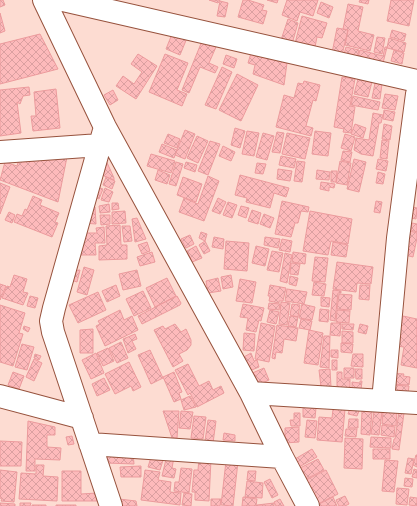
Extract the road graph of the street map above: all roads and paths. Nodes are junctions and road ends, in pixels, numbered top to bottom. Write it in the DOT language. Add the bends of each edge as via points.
graph roads {
  1 [pos="44,0"];
  2 [pos="63,0"];
  3 [pos="417,82"];
  4 [pos="417,94"];
  5 [pos="103,136"];
  6 [pos="0,152"];
  7 [pos="251,393"];
  8 [pos="0,396"];
  9 [pos="383,401"];
  10 [pos="417,403"];
  11 [pos="82,418"];
  12 [pos="90,444"];
  13 [pos="282,457"];
  14 [pos="111,506"];
  15 [pos="308,506"];
  1 -- 5 [label="street"];
  2 -- 3 [label="street"];
  4 -- 9 [label="street" via="398,238"];
  5 -- 6 [label="street"];
  5 -- 7 [label="street"];
  5 -- 11 [label="street" via="51,321"];
  7 -- 9 [label="street"];
  7 -- 13 [label="street"];
  8 -- 11 [label="street"];
  9 -- 10 [label="street"];
  11 -- 12 [label="street"];
  12 -- 13 [label="street"];
  12 -- 14 [label="street"];
  13 -- 15 [label="street"];
}
